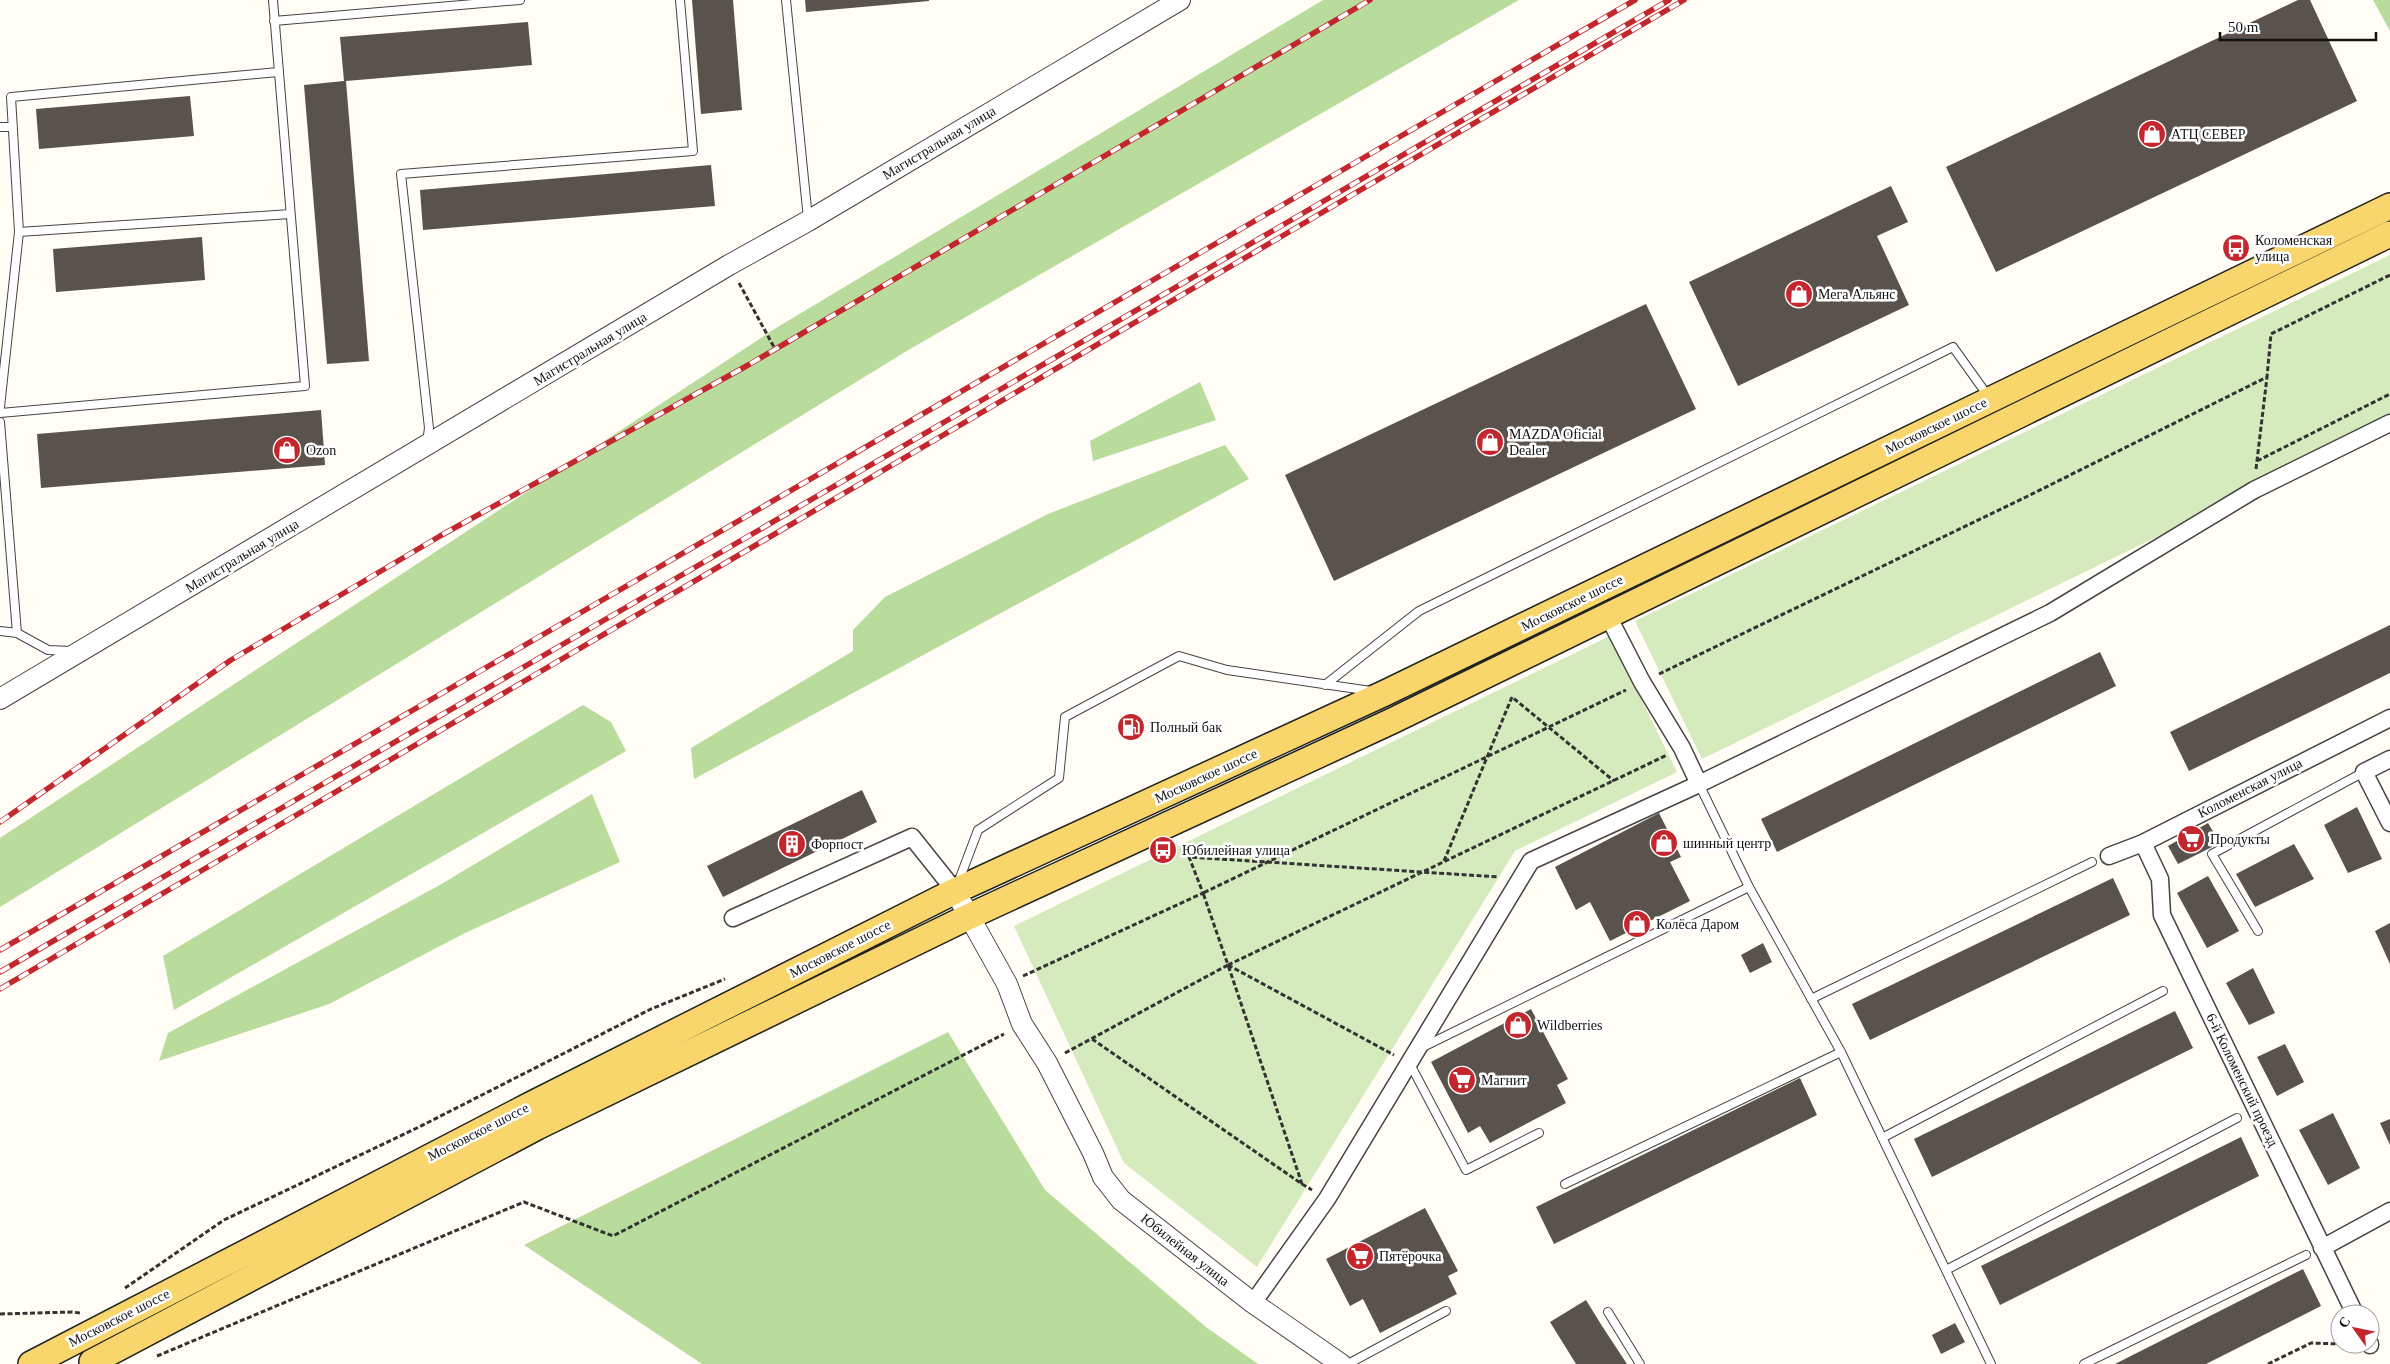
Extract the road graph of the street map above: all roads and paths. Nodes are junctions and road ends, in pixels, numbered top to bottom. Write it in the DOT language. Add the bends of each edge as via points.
graph roads {
  1 [pos="272,0"];
  2 [pos="520,0"];
  3 [pos="680,0"];
  4 [pos="786,0"];
  5 [pos="1180,0"];
  6 [pos="274,21"];
  7 [pos="278,72"];
  8 [pos="12,126"];
  9 [pos="0,128"];
  10 [pos="2390,206"];
  11 [pos="290,214"];
  12 [pos="808,221"];
  13 [pos="19,232"];
  14 [pos="2390,234"];
  15 [pos="729,265"];
  16 [pos="2390,275"];
  17 [pos="776,349"];
  18 [pos="2266,377"];
  19 [pos="2390,394"];
  20 [pos="1991,400"];
  21 [pos="0,406"];
  22 [pos="0,413"];
  23 [pos="0,422"];
  24 [pos="2390,423"];
  25 [pos="426,447"];
  26 [pos="1,449"];
  27 [pos="2257,461"];
  28 [pos="2254,490"];
  29 [pos="10,538"];
  30 [pos="0,539"];
  31 [pos="1607,614"];
  32 [pos="0,631"];
  33 [pos="17,633"];
  34 [pos="81,651"];
  35 [pos="1642,682"];
  36 [pos="1325,685"];
  37 [pos="1385,693"];
  38 [pos="0,699"];
  39 [pos="2390,718"];
  40 [pos="1549,727"];
  41 [pos="1682,748"];
  42 [pos="1487,757"];
  43 [pos="2390,759"];
  44 [pos="2364,772"];
  45 [pos="1614,780"];
  46 [pos="1699,784"];
  47 [pos="2390,823"];
  48 [pos="2142,843"];
  49 [pos="2109,856"];
  50 [pos="1268,862"];
  51 [pos="1443,862"];
  52 [pos="2092,862"];
  53 [pos="1425,872"];
  54 [pos="1521,879"];
  55 [pos="1750,887"];
  56 [pos="955,891"];
  57 [pos="1202,893"];
  58 [pos="968,917"];
  59 [pos="733,918"];
  60 [pos="2258,931"];
  61 [pos="1228,965"];
  62 [pos="733,976"];
  63 [pos="1007,984"];
  64 [pos="2163,990"];
  65 [pos="1811,999"];
  66 [pos="1022,1024"];
  67 [pos="1092,1039"];
  68 [pos="1841,1052"];
  69 [pos="1414,1056"];
  70 [pos="1046,1063"];
  71 [pos="2237,1118"];
  72 [pos="1539,1133"];
  73 [pos="1882,1138"];
  74 [pos="1565,1184"];
  75 [pos="2390,1212"];
  76 [pos="2322,1248"];
  77 [pos="2306,1255"];
  78 [pos="1946,1270"];
  79 [pos="118,1292"];
  80 [pos="1253,1303"];
  81 [pos="2350,1304"];
  82 [pos="1446,1311"];
  83 [pos="1608,1312"];
  84 [pos="0,1314"];
  85 [pos="85,1314"];
  86 [pos="2330,1344"];
  87 [pos="155,1356"];
  88 [pos="92,1362"];
  89 [pos="31,1364"];
  90 [pos="1341,1364"];
  91 [pos="1348,1364"];
  92 [pos="1640,1364"];
  93 [pos="1991,1364"];
  94 [pos="2084,1364"];
  95 [pos="2268,1364"];
  1 -- 6 [label="lane"];
  2 -- 6 [label="lane"];
  3 -- 25 [label="lane" via="692,151 401,174 429,428"];
  4 -- 12 [label="lane"];
  5 -- 12 [label="street, Магистральная улица"];
  6 -- 7 [label="lane"];
  7 -- 8 [label="lane" via="11,97"];
  7 -- 11 [label="lane"];
  8 -- 9 [label="lane"];
  8 -- 13 [label="lane"];
  10 -- 20 [label="main road, Московское шоссе"];
  11 -- 13 [label="lane"];
  11 -- 22 [label="lane" via="305,386"];
  12 -- 15 [label="street, Магистральная улица"];
  13 -- 21 [label="lane"];
  14 -- 31 [label="main road, Московское шоссе"];
  15 -- 17 [label="path"];
  15 -- 25 [label="street, Магистральная улица"];
  16 -- 18 [label="path" via="2271,334"];
  18 -- 27 [label="path"];
  18 -- 35 [label="path" via="2017,502"];
  19 -- 27 [label="path"];
  20 -- 36 [label="lane" via="1953,347 1419,611"];
  20 -- 37 [label="main road, Московское шоссе"];
  23 -- 26 [label="lane"];
  24 -- 28 [label="street"];
  25 -- 34 [label="street, Магистральная улица"];
  26 -- 29 [label="lane"];
  27 -- 28 [label="path"];
  28 -- 46 [label="street" via="2050,613"];
  29 -- 30 [label="lane"];
  29 -- 33 [label="lane"];
  31 -- 35 [label="street"];
  31 -- 58 [label="main road, Московское шоссе" via="1392,721"];
  32 -- 33 [label="lane"];
  33 -- 34 [label="lane" via="48,650"];
  34 -- 38 [label="street, Магистральная улица"];
  35 -- 40 [label="path"];
  35 -- 41 [label="street"];
  36 -- 37 [label="lane"];
  36 -- 56 [label="lane" via="1227,670 1179,656 1065,717 1059,778 978,830"];
  37 -- 56 [label="main road, Московское шоссе"];
  39 -- 48 [label="street, Коломенская улица"];
  40 -- 42 [label="path"];
  40 -- 42 [label="path" via="1512,697"];
  40 -- 45 [label="path"];
  41 -- 45 [label="path"];
  41 -- 46 [label="street"];
  42 -- 50 [label="path"];
  42 -- 51 [label="path"];
  43 -- 44 [label="street"];
  44 -- 47 [label="street"];
  44 -- 60 [label="lane" via="2212,854"];
  45 -- 51 [label="path"];
  46 -- 54 [label="street" via="1531,861"];
  46 -- 55 [label="lane"];
  48 -- 49 [label="street, Коломенская улица"];
  48 -- 76 [label="street, 6-й Коломенский проезд" via="2160,879 2162,915"];
  50 -- 53 [label="path"];
  50 -- 57 [label="path"];
  50 -- 57 [label="path" via="1189,857"];
  51 -- 53 [label="path"];
  52 -- 65 [label="lane"];
  53 -- 54 [label="path"];
  53 -- 61 [label="path"];
  54 -- 69 [label="street"];
  55 -- 65 [label="lane"];
  55 -- 69 [label="lane"];
  56 -- 58 [label="street, Юбилейная улица"];
  56 -- 59 [label="street" via="912,837"];
  56 -- 89 [label="main road, Московское шоссе" via="540,1099"];
  57 -- 61 [label="path"];
  57 -- 63 [label="path"];
  58 -- 63 [label="street, Юбилейная улица"];
  58 -- 88 [label="main road, Московское шоссе" via="537,1127"];
  61 -- 67 [label="path"];
  61 -- 67 [label="path" via="1302,1184"];
  61 -- 69 [label="path"];
  62 -- 79 [label="path" via="652,1009 419,1127 224,1220"];
  63 -- 66 [label="street, Юбилейная улица"];
  64 -- 73 [label="lane"];
  65 -- 68 [label="lane"];
  66 -- 70 [label="street, Юбилейная улица"];
  66 -- 87 [label="path" via="613,1236 524,1202"];
  67 -- 70 [label="path"];
  68 -- 73 [label="lane"];
  68 -- 74 [label="lane"];
  69 -- 72 [label="lane" via="1466,1170"];
  69 -- 80 [label="street" via="1327,1199"];
  70 -- 80 [label="street, Юбилейная улица" via="1103,1177 1121,1200"];
  71 -- 78 [label="lane"];
  73 -- 78 [label="lane"];
  75 -- 76 [label="street"];
  76 -- 81 [label="street, 6-й Коломенский проезд"];
  77 -- 94 [label="lane"];
  78 -- 93 [label="lane"];
  80 -- 90 [label="street, Юбилейная улица"];
  82 -- 91 [label="lane"];
  83 -- 92 [label="lane"];
  84 -- 85 [label="path"];
  86 -- 95 [label="path" via="2311,1343"];
}
